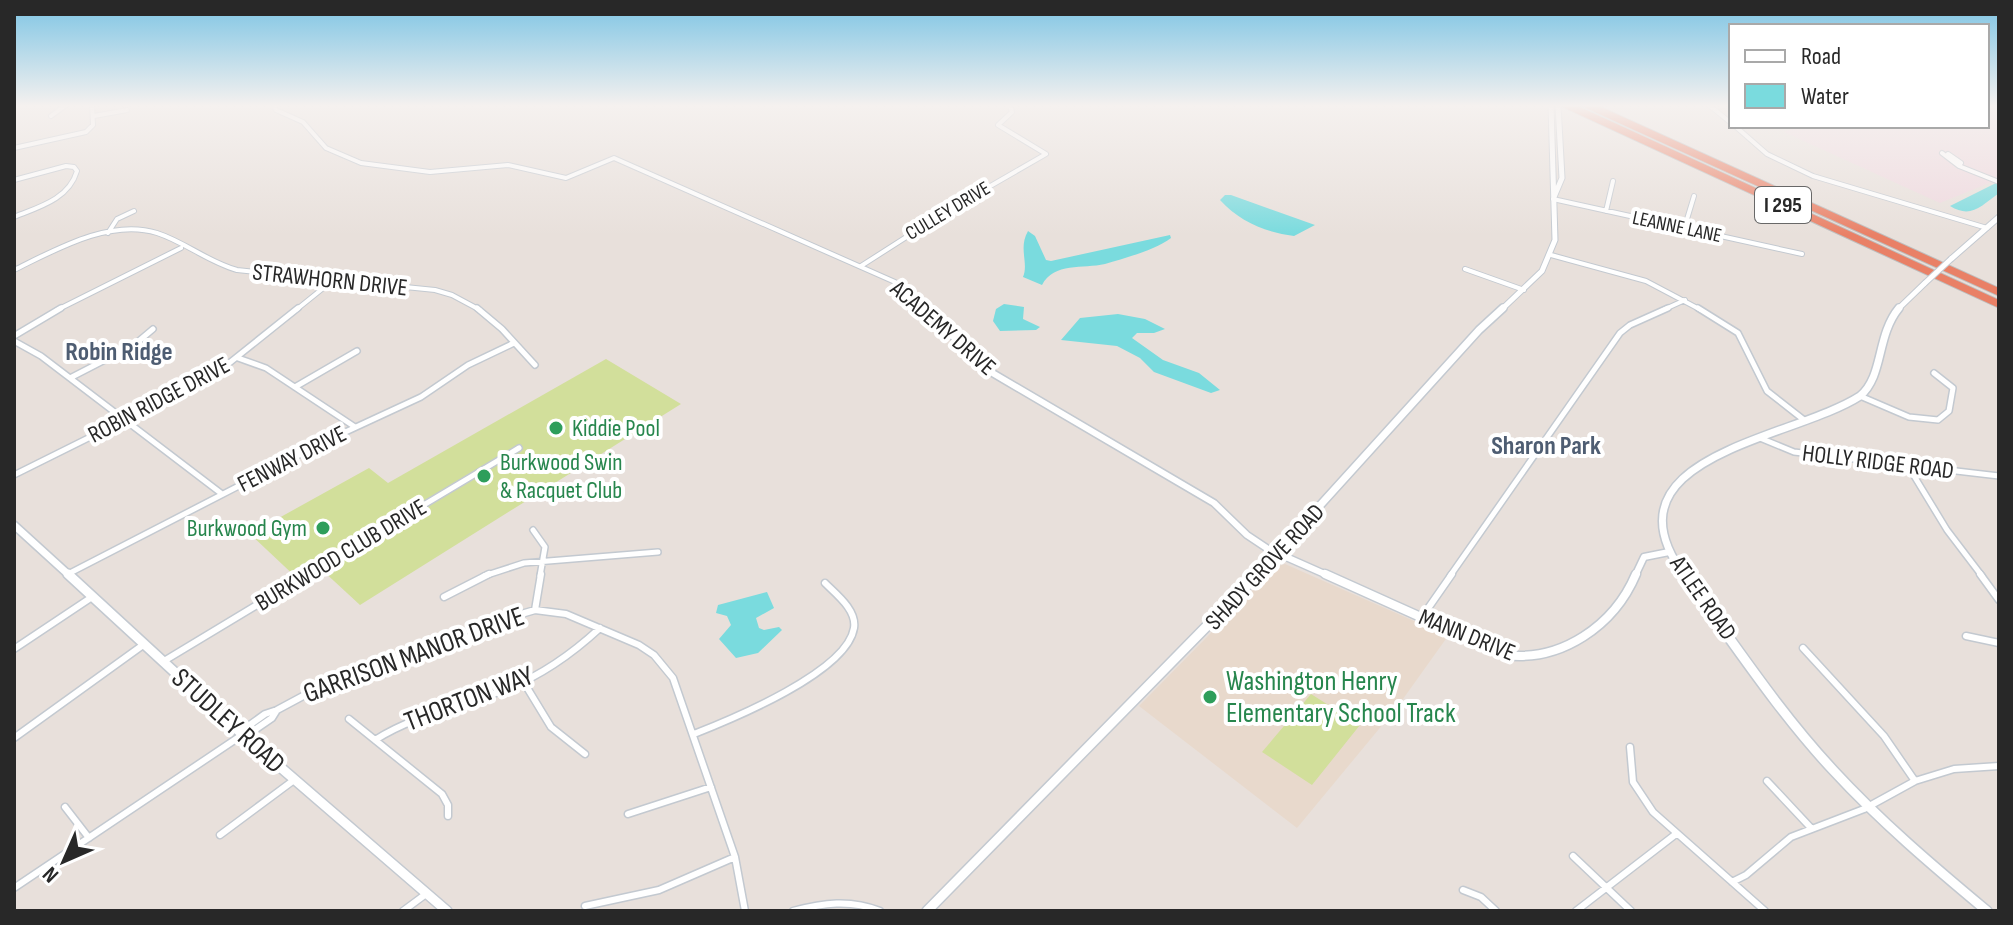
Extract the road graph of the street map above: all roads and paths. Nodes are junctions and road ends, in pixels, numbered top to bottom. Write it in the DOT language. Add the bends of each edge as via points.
graph roads {
  1 [pos="326,148"];
  2 [pos="1041,148"];
  3 [pos="1552,148"];
  4 [pos="1561,148"];
  5 [pos="1661,148"];
  6 [pos="1683,148"];
  7 [pos="1760,148"];
  8 [pos="1945,153"];
  9 [pos="14,180"];
  10 [pos="1999,180"];
  11 [pos="1613,181"];
  12 [pos="1694,196"];
  13 [pos="1553,199"];
  14 [pos="134,211"];
  15 [pos="1606,211"];
  16 [pos="14,217"];
  17 [pos="1999,217"];
  18 [pos="1987,228"];
  19 [pos="1684,229"];
  20 [pos="107,234"];
  21 [pos="182,248"];
  22 [pos="1802,254"];
  23 [pos="1551,255"];
  24 [pos="861,266"];
  25 [pos="1465,269"];
  26 [pos="14,270"];
  27 [pos="333,281"];
  28 [pos="1524,290"];
  29 [pos="1999,292"];
  30 [pos="1685,300"];
  31 [pos="1999,304"];
  32 [pos="153,329"];
  33 [pos="14,339"];
  34 [pos="514,343"];
  35 [pos="357,351"];
  36 [pos="238,358"];
  37 [pos="535,365"];
  38 [pos="1934,373"];
  39 [pos="70,378"];
  40 [pos="295,387"];
  41 [pos="1860,396"];
  42 [pos="125,420"];
  43 [pos="1804,420"];
  44 [pos="355,427"];
  45 [pos="1760,438"];
  46 [pos="519,448"];
  47 [pos="1908,466"];
  48 [pos="14,475"];
  49 [pos="1999,476"];
  50 [pos="222,494"];
  51 [pos="14,525"];
  52 [pos="533,530"];
  53 [pos="658,552"];
  54 [pos="1669,552"];
  55 [pos="1278,554"];
  56 [pos="544,560"];
  57 [pos="68,574"];
  58 [pos="825,583"];
  59 [pos="92,597"];
  60 [pos="444,597"];
  61 [pos="1999,600"];
  62 [pos="535,610"];
  63 [pos="1421,618"];
  64 [pos="600,628"];
  65 [pos="1966,636"];
  66 [pos="1999,643"];
  67 [pos="144,644"];
  68 [pos="1803,648"];
  69 [pos="14,649"];
  70 [pos="163,662"];
  71 [pos="523,681"];
  72 [pos="349,719"];
  73 [pos="694,734"];
  74 [pos="243,735"];
  75 [pos="14,738"];
  76 [pos="375,740"];
  77 [pos="1630,747"];
  78 [pos="585,754"];
  79 [pos="1999,766"];
  80 [pos="294,780"];
  81 [pos="1767,781"];
  82 [pos="1915,781"];
  83 [pos="711,787"];
  84 [pos="65,807"];
  85 [pos="1869,807"];
  86 [pos="628,814"];
  87 [pos="448,816"];
  88 [pos="1811,828"];
  89 [pos="1676,834"];
  90 [pos="220,835"];
  91 [pos="89,838"];
  92 [pos="1573,856"];
  93 [pos="735,857"];
  94 [pos="1732,882"];
  95 [pos="14,888"];
  96 [pos="1607,889"];
  97 [pos="1463,890"];
  98 [pos="426,894"];
  99 [pos="585,906"];
  100 [pos="403,911"];
  101 [pos="447,911"];
  102 [pos="745,911"];
  103 [pos="793,911"];
  104 [pos="880,911"];
  105 [pos="927,911"];
  106 [pos="1496,911"];
  107 [pos="1576,911"];
  108 [pos="1631,911"];
  109 [pos="1765,911"];
  110 [pos="1987,911"];
  1 -- 24 [label="street, ACADEMY DRIVE" via="355,162 430,172 508,165 566,178 614,158"];
  2 -- 24 [label="street, CULLEY DRIVE" via="1046,154"];
  3 -- 13 [label="main road"];
  4 -- 13 [label="main road" via="1562,178"];
  5 -- 31 [label="highway, I 295"];
  6 -- 29 [label="highway, I 295"];
  7 -- 18 [label="street" via="1813,176"];
  8 -- 10 [label="street" via="1959,166"];
  9 -- 16 [label="street" via="66,166 77,171 63,194"];
  11 -- 15 [label="street"];
  12 -- 19 [label="street"];
  13 -- 15 [label="street, LEANNE LANE"];
  13 -- 23 [label="main road"];
  14 -- 20 [label="street" via="117,219"];
  15 -- 19 [label="street, LEANNE LANE"];
  17 -- 18 [label="main road"];
  18 -- 41 [label="main road, bridge" via="1899,307 1889,321 1872,383"];
  19 -- 22 [label="street, LEANNE LANE"];
  20 -- 21 [label="street, STRAWHORN DRIVE" via="149,231"];
  20 -- 26 [label="street"];
  21 -- 27 [label="street, STRAWHORN DRIVE" via="230,269"];
  21 -- 33 [label="street" via="77,298"];
  23 -- 28 [label="main road, SHADY GROVE ROAD"];
  23 -- 30 [label="street" via="1637,277"];
  24 -- 55 [label="street, ACADEMY DRIVE" via="911,293 984,368 1214,503 1247,535"];
  25 -- 28 [label="street"];
  27 -- 34 [label="street, STRAWHORN DRIVE" via="460,297 481,309"];
  27 -- 36 [label="street, ROBIN RIDGE DRIVE"];
  28 -- 55 [label="main road, SHADY GROVE ROAD" via="1479,330"];
  30 -- 43 [label="street" via="1735,330 1767,391"];
  30 -- 63 [label="street" via="1620,333"];
  32 -- 39 [label="street" via="134,345"];
  33 -- 39 [label="street"];
  34 -- 37 [label="street, STRAWHORN DRIVE"];
  34 -- 44 [label="street, FENWAY DRIVE" via="468,365 421,397"];
  35 -- 40 [label="street"];
  36 -- 40 [label="street"];
  36 -- 42 [label="street, ROBIN RIDGE DRIVE"];
  38 -- 41 [label="street" via="1953,388 1949,411 1938,420 1909,417"];
  39 -- 42 [label="street"];
  40 -- 44 [label="street"];
  41 -- 43 [label="main road, ATLEE ROAD"];
  42 -- 48 [label="street, ROBIN RIDGE DRIVE"];
  42 -- 50 [label="street"];
  43 -- 45 [label="main road, ATLEE ROAD"];
  44 -- 50 [label="street, FENWAY DRIVE"];
  45 -- 47 [label="street, HOLLY RIDGE ROAD" via="1794,452"];
  45 -- 54 [label="main road, ATLEE ROAD" via="1674,487 1661,518"];
  46 -- 70 [label="street, BURKWOOD CLUB DRIVE"];
  47 -- 49 [label="street, HOLLY RIDGE ROAD"];
  47 -- 61 [label="street"];
  50 -- 57 [label="street, FENWAY DRIVE"];
  51 -- 57 [label="main road, STUDLEY ROAD"];
  52 -- 56 [label="street" via="544,542"];
  53 -- 56 [label="street"];
  54 -- 63 [label="street, MANN DRIVE" via="1644,557 1621,599 1580,639 1547,655 1505,655"];
  54 -- 85 [label="main road, ATLEE ROAD" via="1796,727"];
  55 -- 63 [label="street, MANN DRIVE"];
  55 -- 105 [label="main road, SHADY GROVE ROAD"];
  56 -- 60 [label="street" via="503,569"];
  56 -- 62 [label="street"];
  57 -- 59 [label="main road, STUDLEY ROAD"];
  58 -- 73 [label="street" via="853,618 854,631 844,651 746,714"];
  59 -- 67 [label="main road, STUDLEY ROAD"];
  59 -- 69 [label="street"];
  62 -- 64 [label="street, GARRISON MANOR DRIVE" via="561,612"];
  62 -- 74 [label="street, GARRISON MANOR DRIVE" via="433,654 318,688"];
  64 -- 71 [label="street, THORTON WAY" via="577,649"];
  64 -- 73 [label="street, GARRISON MANOR DRIVE" via="654,655 673,678"];
  65 -- 66 [label="street"];
  67 -- 70 [label="main road, STUDLEY ROAD"];
  67 -- 75 [label="street"];
  68 -- 82 [label="street" via="1868,717"];
  70 -- 74 [label="main road, STUDLEY ROAD"];
  71 -- 76 [label="street, THORTON WAY" via="405,722"];
  71 -- 78 [label="street" via="551,727"];
  72 -- 76 [label="street"];
  73 -- 83 [label="street, GARRISON MANOR DRIVE"];
  74 -- 80 [label="main road, STUDLEY ROAD"];
  74 -- 91 [label="street, GARRISON MANOR DRIVE"];
  76 -- 87 [label="street" via="442,794"];
  77 -- 89 [label="street" via="1630,773 1637,790"];
  79 -- 82 [label="street" via="1954,769"];
  80 -- 90 [label="street"];
  80 -- 98 [label="main road, STUDLEY ROAD"];
  81 -- 88 [label="street"];
  82 -- 85 [label="street"];
  83 -- 86 [label="street"];
  83 -- 93 [label="street, GARRISON MANOR DRIVE"];
  84 -- 91 [label="street"];
  85 -- 88 [label="street"];
  85 -- 110 [label="main road, ATLEE ROAD"];
  88 -- 94 [label="street"];
  89 -- 94 [label="street"];
  89 -- 96 [label="street"];
  91 -- 95 [label="street, GARRISON MANOR DRIVE"];
  92 -- 96 [label="street"];
  93 -- 99 [label="street" via="659,890"];
  93 -- 102 [label="street, GARRISON MANOR DRIVE"];
  94 -- 109 [label="street"];
  96 -- 107 [label="street"];
  96 -- 108 [label="street"];
  97 -- 106 [label="street"];
  98 -- 100 [label="street"];
  98 -- 101 [label="main road, STUDLEY ROAD"];
  103 -- 104 [label="street" via="842,901"];
}
